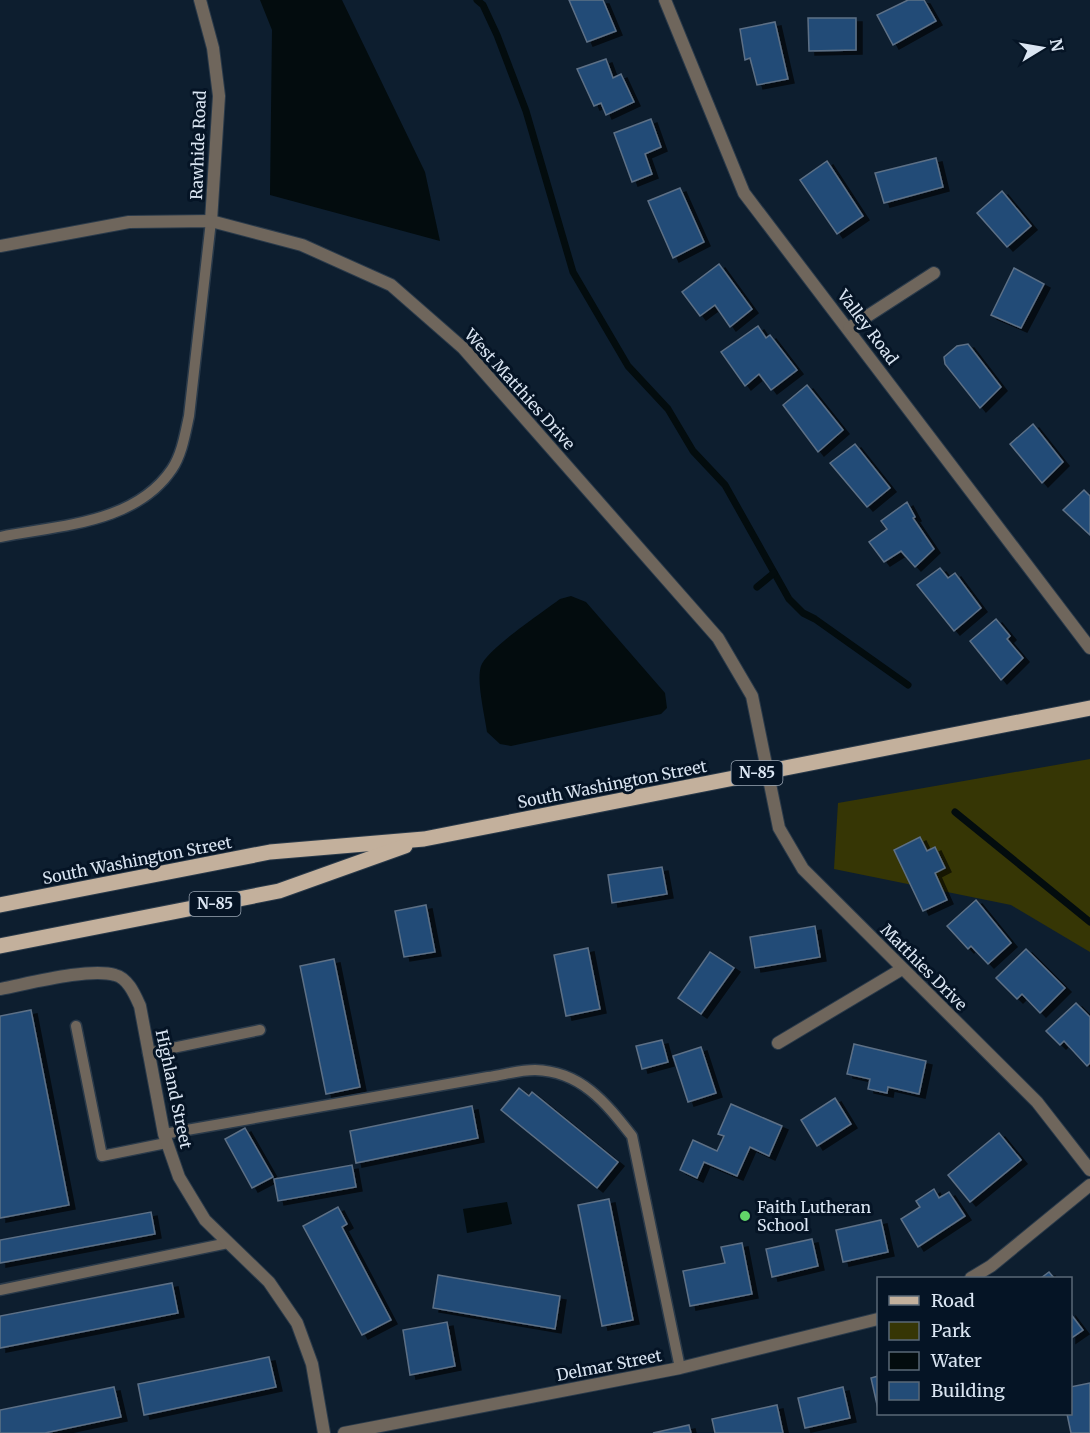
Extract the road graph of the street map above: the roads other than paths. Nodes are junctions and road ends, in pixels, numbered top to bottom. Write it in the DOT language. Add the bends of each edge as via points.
graph roads {
  1 [pos="200,0"];
  2 [pos="666,0"];
  3 [pos="211,222"];
  4 [pos="0,246"];
  5 [pos="934,273"];
  6 [pos="849,328"];
  7 [pos="0,537"];
  8 [pos="1090,648"];
  9 [pos="1090,708"];
  10 [pos="766,771"];
  11 [pos="424,839"];
  12 [pos="0,905"];
  13 [pos="0,946"];
  14 [pos="902,969"];
  15 [pos="0,989"];
  16 [pos="76,1026"];
  17 [pos="260,1030"];
  18 [pos="778,1043"];
  19 [pos="148,1053"];
  20 [pos="165,1138"];
  21 [pos="1090,1170"];
  22 [pos="1090,1185"];
  23 [pos="228,1244"];
  24 [pos="973,1277"];
  25 [pos="0,1290"];
  26 [pos="877,1319"];
  27 [pos="680,1368"];
  28 [pos="324,1433"];
  29 [pos="344,1433"];
  1 -- 3 [label="street, Rawhide Road" via="213,48 219,96"];
  2 -- 6 [label="street, Valley Road" via="744,193"];
  3 -- 4 [label="street, West Matthies Drive" via="129,222"];
  3 -- 7 [label="lane" via="189,416 172,469 150,493 120,513"];
  3 -- 10 [label="street, West Matthies Drive" via="302,245 391,285 463,348 718,638 752,696"];
  5 -- 6 [label="street"];
  6 -- 8 [label="street, Valley Road"];
  9 -- 10 [label="main road, South Washington Street / N-85"];
  10 -- 11 [label="main road, South Washington Street / N-85"];
  10 -- 14 [label="street, Matthies Drive" via="779,828 802,869"];
  11 -- 12 [label="main road, South Washington Street / N-85" via="270,852"];
  11 -- 13 [label="main road, South Washington Street / N-85" via="279,891"];
  14 -- 18 [label="street"];
  14 -- 21 [label="street, Matthies Drive" via="1037,1102"];
  15 -- 19 [label="street, Highland Street" via="92,973 116,975 132,988 140,1006"];
  16 -- 20 [label="lane" via="102,1156"];
  17 -- 19 [label="lane"];
  19 -- 20 [label="street, Highland Street"];
  20 -- 23 [label="street, Highland Street" via="179,1177 205,1220"];
  20 -- 27 [label="lane" via="512,1073 535,1070 575,1078 608,1105 632,1136"];
  22 -- 24 [label="street"];
  23 -- 25 [label="lane"];
  23 -- 28 [label="street, Highland Street" via="269,1282 297,1323 312,1364"];
  26 -- 27 [label="street, Delmar Street"];
  27 -- 29 [label="street, Delmar Street"];
}
